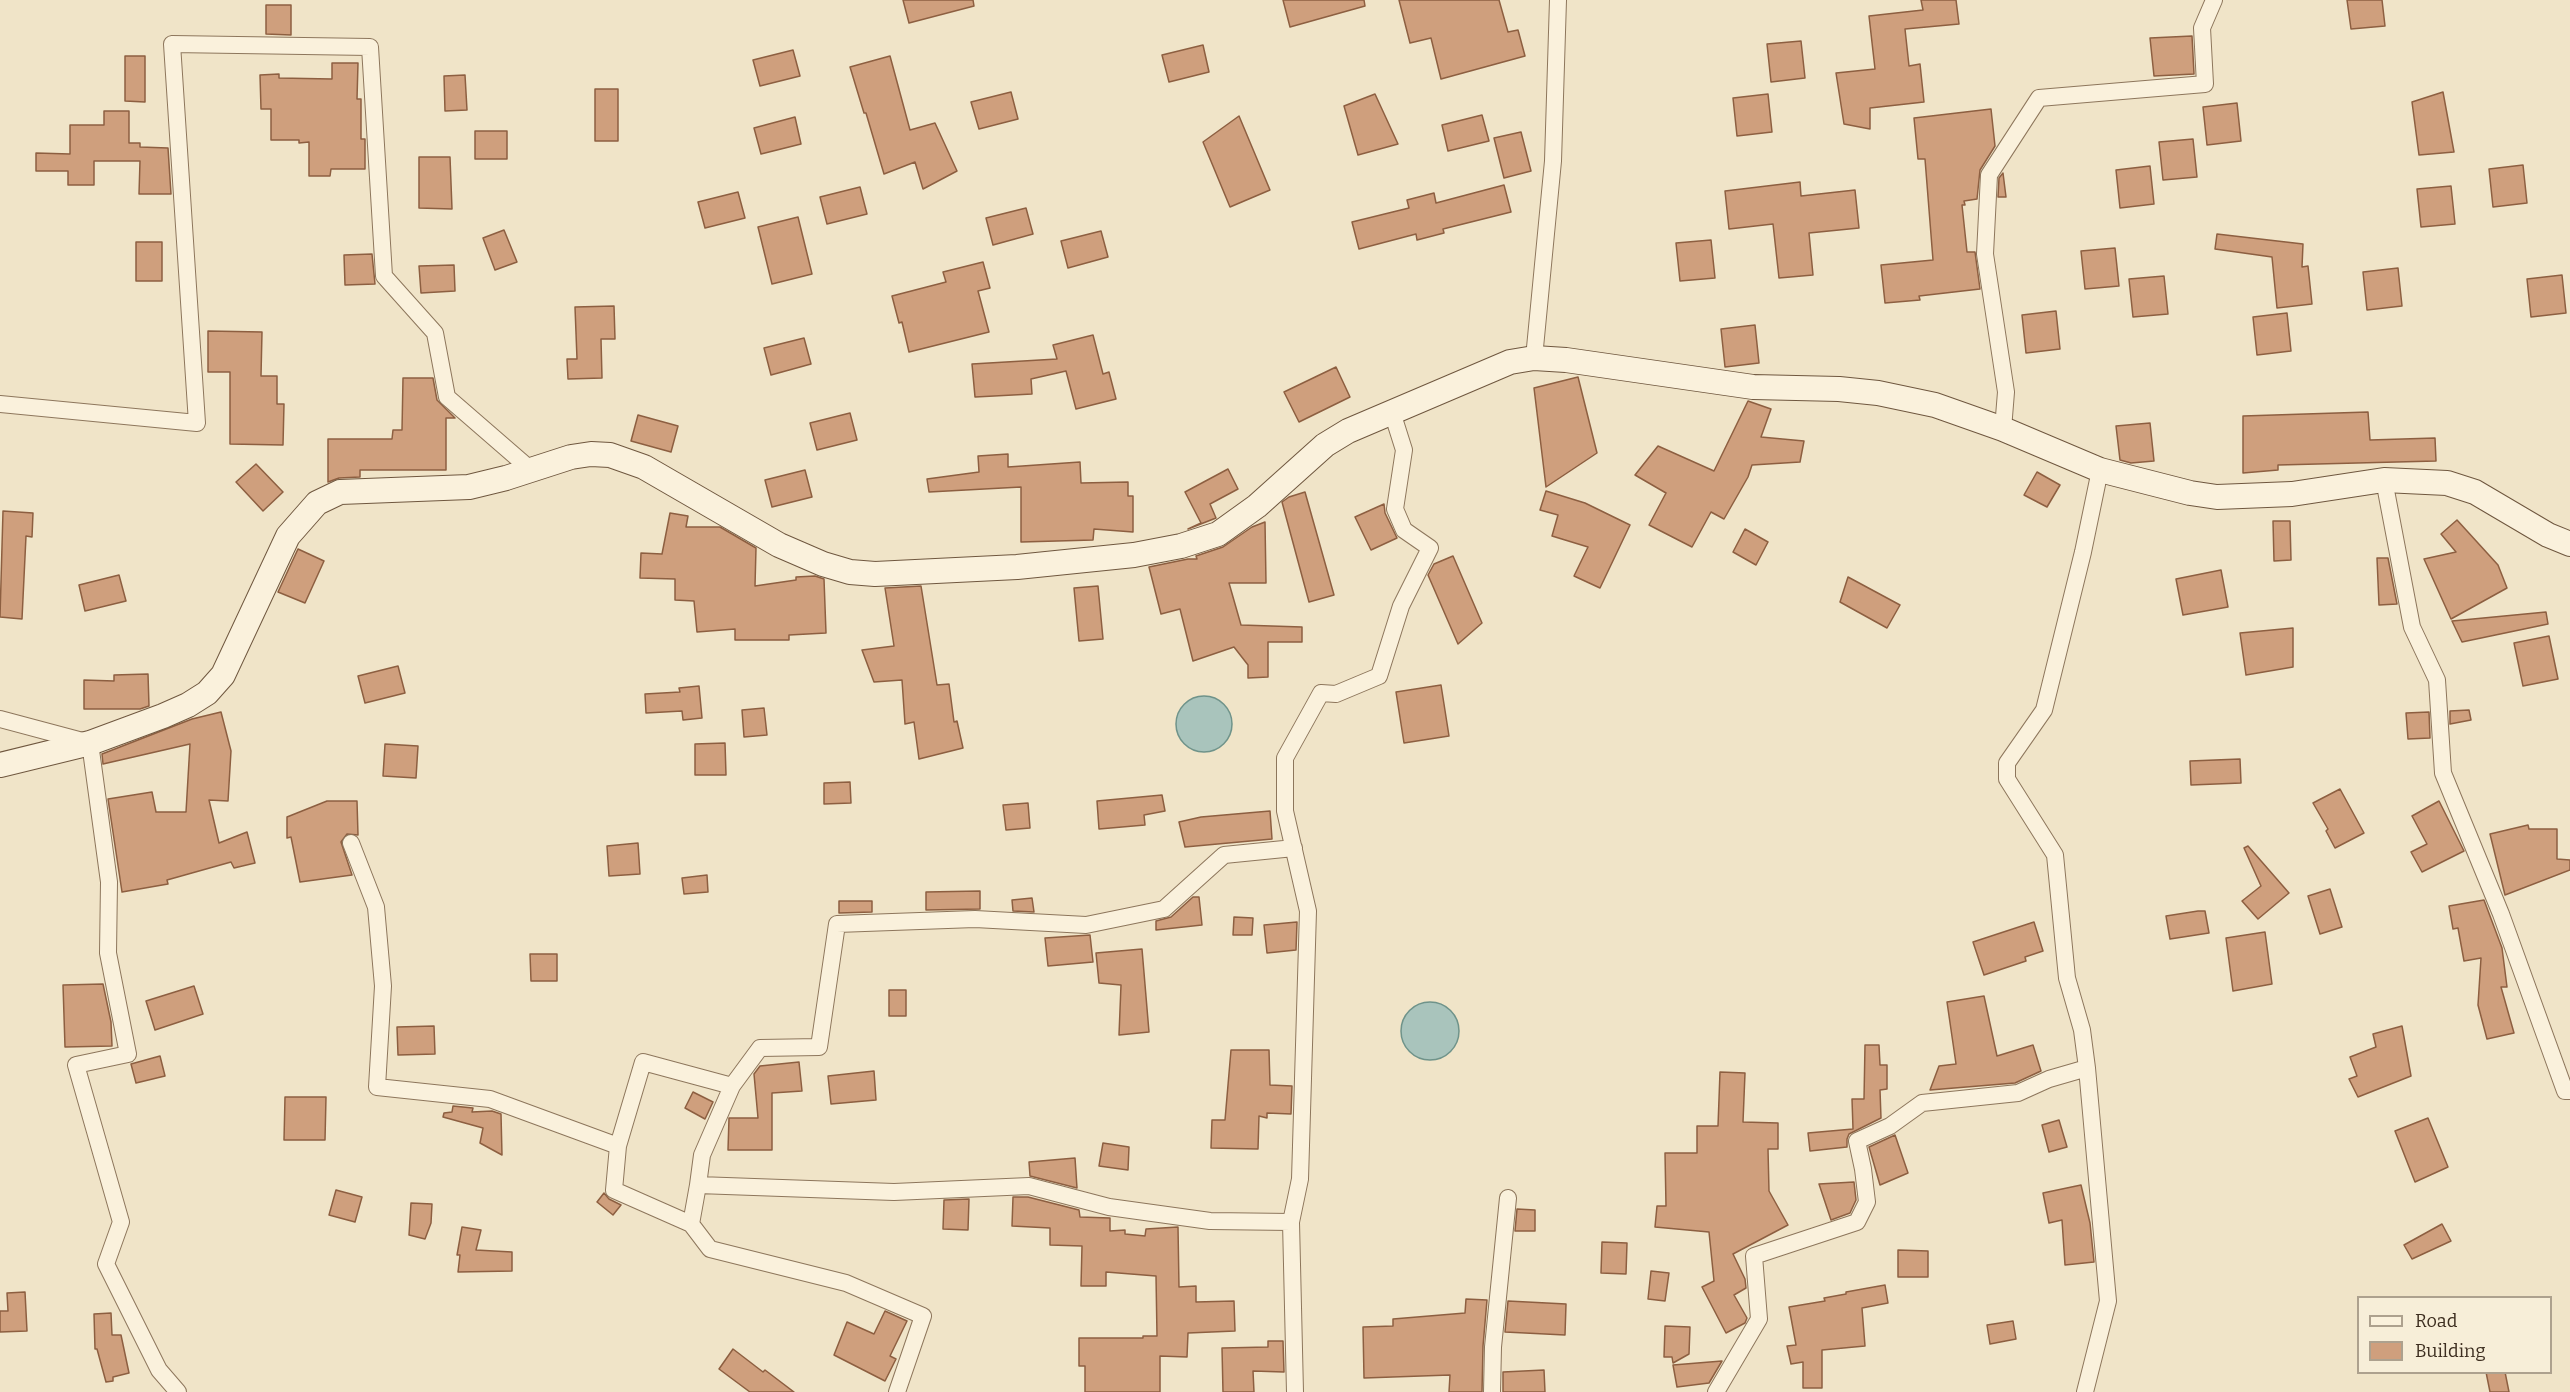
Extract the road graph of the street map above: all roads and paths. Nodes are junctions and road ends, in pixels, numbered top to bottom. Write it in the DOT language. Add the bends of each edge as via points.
graph roads {
  1 [pos="1558,0"];
  2 [pos="2214,0"];
  3 [pos="1534,358"];
  4 [pos="0,404"];
  5 [pos="1392,412"];
  6 [pos="2002,429"];
  7 [pos="530,469"];
  8 [pos="2100,470"];
  9 [pos="2384,480"];
  10 [pos="2570,544"];
  11 [pos="0,719"];
  12 [pos="90,742"];
  13 [pos="0,765"];
  14 [pos="351,843"];
  15 [pos="1294,848"];
  16 [pos="2087,1068"];
  17 [pos="732,1086"];
  18 [pos="2570,1091"];
  19 [pos="618,1146"];
  20 [pos="698,1185"];
  21 [pos="1508,1198"];
  22 [pos="1291,1222"];
  23 [pos="691,1224"];
  24 [pos="178,1392"];
  25 [pos="897,1392"];
  26 [pos="1295,1392"];
  27 [pos="1492,1392"];
  28 [pos="1716,1392"];
  29 [pos="2085,1392"];
  1 -- 3 [label="street" via="1553,161"];
  2 -- 6 [label="street" via="2202,28 2205,84 2039,98 1989,175 1985,254 2006,392"];
  3 -- 5 [label="street" via="1510,362"];
  3 -- 6 [label="street" via="1753,387 1878,393 1935,405"];
  4 -- 7 [label="street" via="197,423 172,44 370,47 384,276 435,333 447,397"];
  5 -- 7 [label="street" via="1325,445 1257,506 1218,534 1134,555 1017,567 850,572 779,545 644,467 610,455 571,457"];
  5 -- 15 [label="street" via="1404,450 1395,509 1404,530 1430,548 1401,606 1379,676 1336,694 1321,693 1285,758 1285,811"];
  6 -- 8 [label="street"];
  7 -- 12 [label="street" via="469,487 340,492 317,503 288,536 223,675 207,693 163,716"];
  8 -- 9 [label="street" via="2217,497 2292,494"];
  8 -- 16 [label="street" via="2044,710 2007,763 2007,779 2055,855 2067,978 2082,1030"];
  9 -- 10 [label="street" via="2446,483 2475,492"];
  9 -- 18 [label="street" via="2412,627 2438,681 2443,772 2501,914 2565,1090"];
  11 -- 12 [label="street"];
  12 -- 13 [label="street"];
  12 -- 24 [label="street" via="109,882 108,953 128,1054 76,1065 121,1222 106,1264 159,1370"];
  14 -- 19 [label="street" via="376,907 383,987 377,1087 490,1099"];
  15 -- 17 [label="street" via="1224,855 1164,909 1086,925 975,919 837,924 819,1047 760,1048"];
  15 -- 22 [label="street" via="1308,911 1300,1179"];
  16 -- 28 [label="street" via="2018,1093 1922,1103 1890,1126 1857,1141 1867,1202 1857,1222 1754,1256 1758,1319"];
  16 -- 29 [label="street" via="2108,1300"];
  17 -- 19 [label="street" via="643,1062"];
  17 -- 20 [label="street" via="702,1155"];
  19 -- 23 [label="street" via="614,1190"];
  20 -- 22 [label="street" via="894,1192 1029,1186 1109,1207 1210,1221"];
  20 -- 23 [label="street"];
  21 -- 27 [label="street"];
  22 -- 26 [label="street"];
  23 -- 25 [label="street" via="710,1249 846,1283 923,1316"];
}
